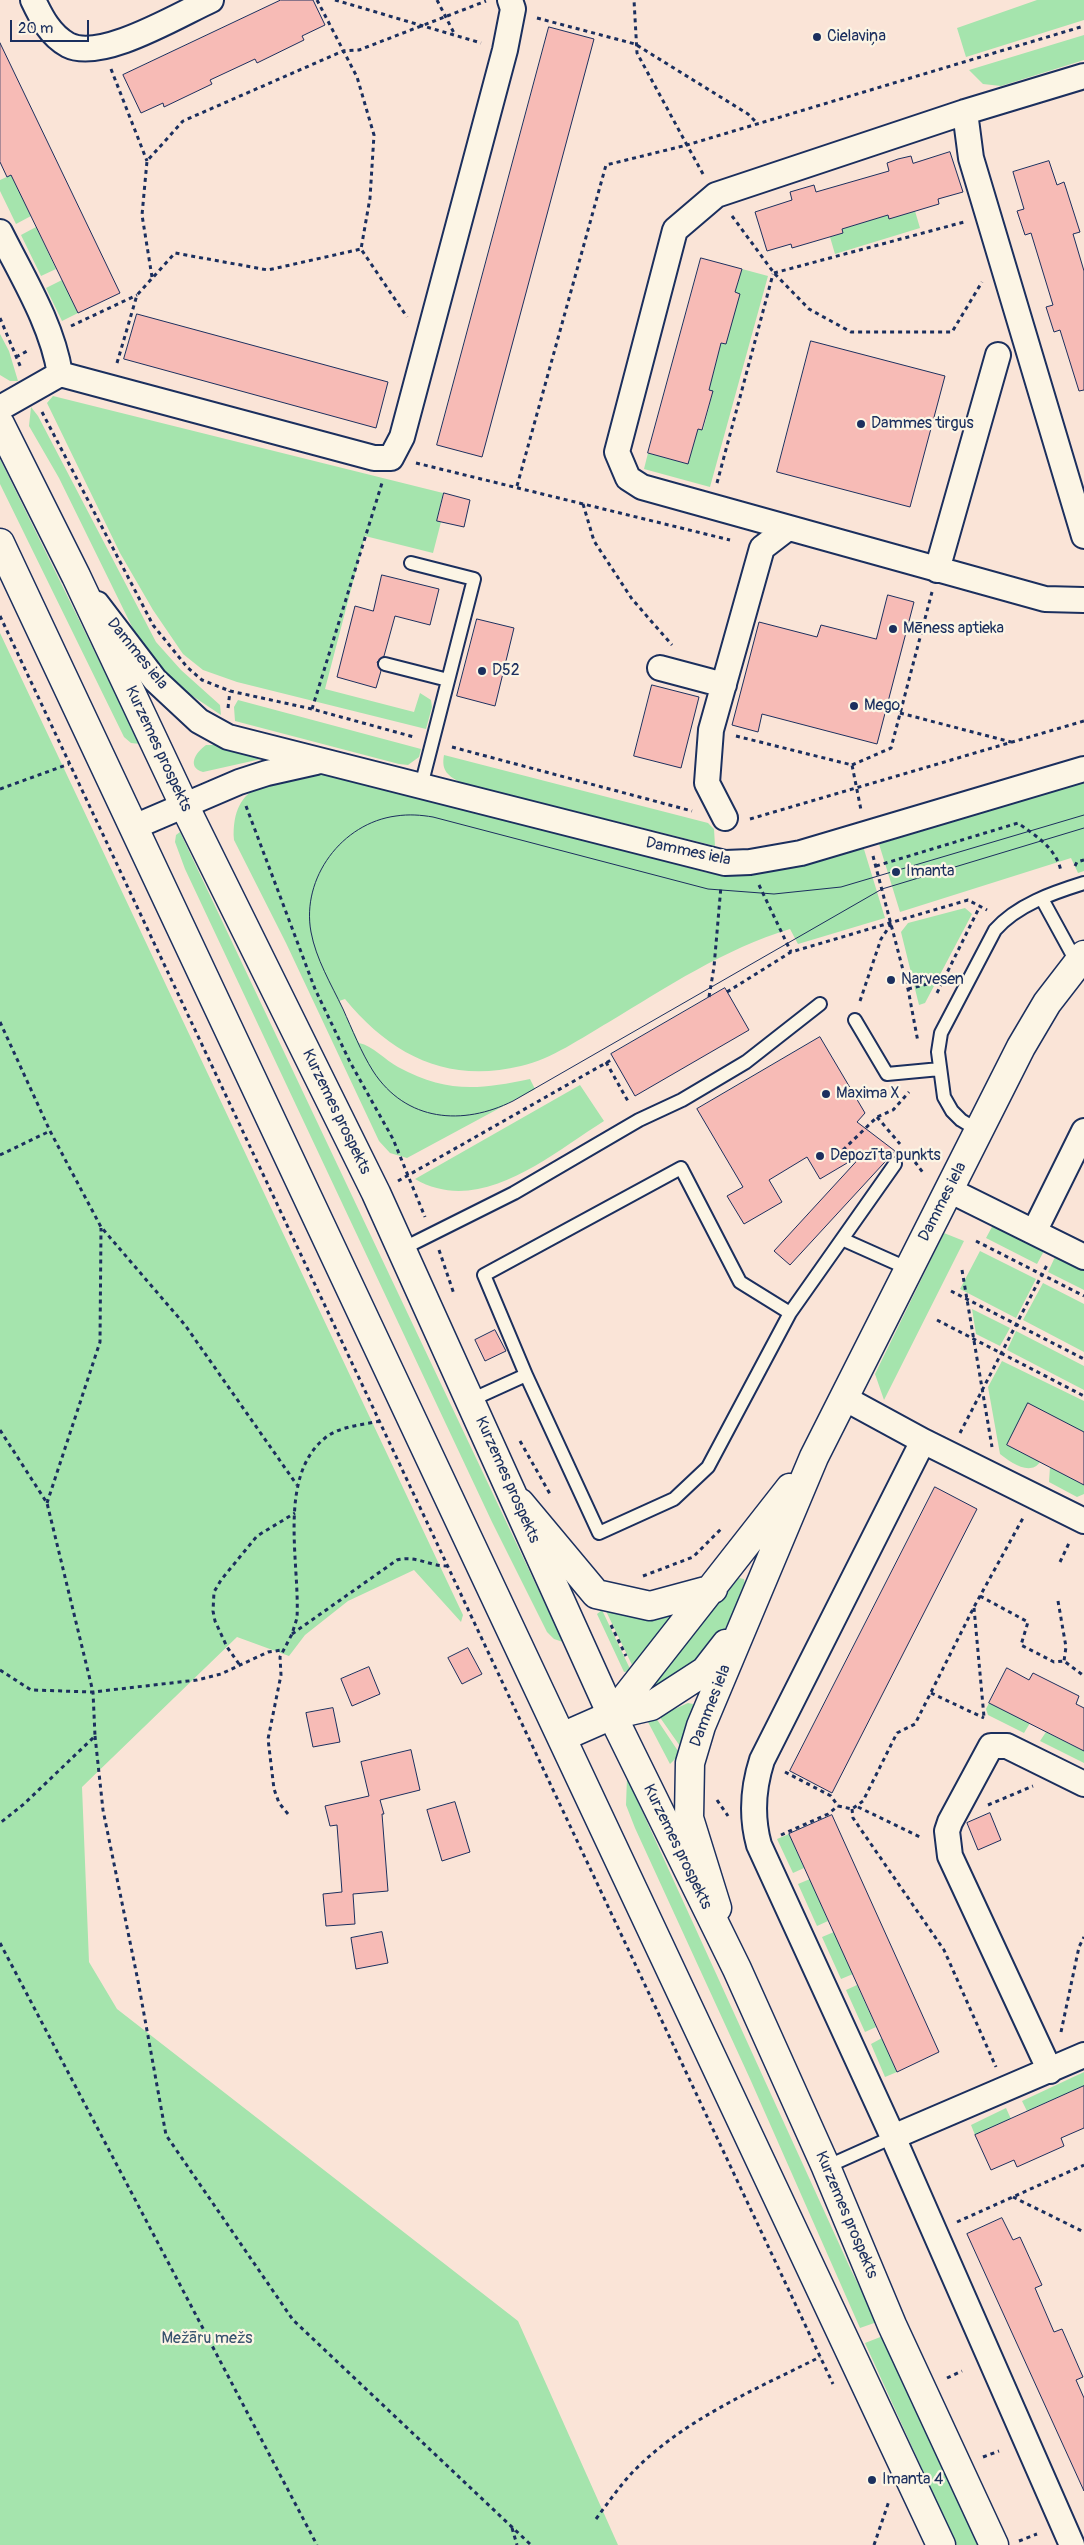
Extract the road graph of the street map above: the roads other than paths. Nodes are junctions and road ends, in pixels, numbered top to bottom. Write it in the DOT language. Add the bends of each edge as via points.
graph roads {
  1 [pos="33,0"];
  2 [pos="210,0"];
  3 [pos="512,5"];
  4 [pos="1084,76"];
  5 [pos="965,112"];
  6 [pos="0,232"];
  7 [pos="998,355"];
  8 [pos="60,374"];
  9 [pos="0,408"];
  10 [pos="0,424"];
  11 [pos="788,528"];
  12 [pos="1084,536"];
  13 [pos="0,543"];
  14 [pos="411,563"];
  15 [pos="937,570"];
  16 [pos="76,576"];
  17 [pos="1084,600"];
  18 [pos="385,664"];
  19 [pos="660,668"];
  20 [pos="448,680"];
  21 [pos="724,685"];
  22 [pos="320,761"];
  23 [pos="1084,769"];
  24 [pos="421,786"];
  25 [pos="184,805"];
  26 [pos="725,818"];
  27 [pos="134,827"];
  28 [pos="1084,883"];
  29 [pos="1042,899"];
  30 [pos="1080,959"];
  31 [pos="820,1004"];
  32 [pos="856,1020"];
  33 [pos="940,1069"];
  34 [pos="979,1131"];
  35 [pos="1084,1131"];
  36 [pos="896,1164"];
  37 [pos="949,1190"];
  38 [pos="1034,1232"];
  39 [pos="844,1240"];
  40 [pos="402,1249"];
  41 [pos="1084,1257"];
  42 [pos="909,1269"];
  43 [pos="790,1313"];
  44 [pos="526,1375"];
  45 [pos="844,1398"];
  46 [pos="471,1400"];
  47 [pos="923,1440"];
  48 [pos="814,1457"];
  49 [pos="515,1497"];
  50 [pos="1084,1521"];
  51 [pos="713,1590"];
  52 [pos="747,1618"];
  53 [pos="612,1715"];
  54 [pos="562,1737"];
  55 [pos="1084,1784"];
  56 [pos="736,1969"];
  57 [pos="1084,2055"];
  58 [pos="1050,2071"];
  59 [pos="893,2137"];
  60 [pos="826,2167"];
  61 [pos="941,2545"];
  62 [pos="994,2545"];
  63 [pos="1072,2545"];
  1 -- 2 [label="street" via="54,35 68,45 84,49 116,44"];
  3 -- 8 [label="street" via="505,50 402,437 391,458 374,458"];
  4 -- 5 [label="street"];
  5 -- 11 [label="street" via="716,195 675,230 617,452 628,478 642,487"];
  5 -- 12 [label="street" via="971,158"];
  6 -- 8 [label="street" via="51,337"];
  7 -- 15 [label="street"];
  8 -- 9 [label="street"];
  10 -- 16 [label="main road, Kurzemes prospekts"];
  11 -- 15 [label="street"];
  11 -- 21 [label="street" via="762,548"];
  13 -- 27 [label="main road"];
  14 -- 20 [label="lane" via="474,579"];
  15 -- 17 [label="street" via="1045,599"];
  16 -- 22 [label="street, Dammes iela" via="155,680 199,721 228,737"];
  16 -- 25 [label="main road, Kurzemes prospekts"];
  18 -- 20 [label="lane"];
  19 -- 21 [label="street"];
  20 -- 24 [label="lane"];
  21 -- 26 [label="street" via="711,730 707,783"];
  22 -- 24 [label="street, Dammes iela"];
  22 -- 25 [label="street, Dammes iela" via="239,782"];
  23 -- 24 [label="street, Dammes iela" via="801,853 725,863"];
  25 -- 27 [label="street, Dammes iela"];
  25 -- 40 [label="main road, Kurzemes prospekts"];
  27 -- 54 [label="main road"];
  28 -- 29 [label="lane"];
  29 -- 30 [label="lane"];
  29 -- 33 [label="lane" via="1016,911 995,930 941,1033"];
  30 -- 34 [label="main road, Dammes iela" via="1034,1025"];
  31 -- 40 [label="lane" via="746,1062 682,1100 638,1120 514,1193"];
  32 -- 33 [label="lane" via="887,1074"];
  33 -- 34 [label="lane" via="944,1097 952,1111"];
  34 -- 37 [label="main road, Dammes iela"];
  35 -- 38 [label="street"];
  36 -- 39 [label="lane"];
  37 -- 38 [label="street"];
  37 -- 42 [label="main road, Dammes iela"];
  38 -- 41 [label="street"];
  39 -- 42 [label="lane"];
  39 -- 43 [label="lane"];
  40 -- 46 [label="main road, Kurzemes prospekts"];
  42 -- 45 [label="main road, Dammes iela"];
  43 -- 44 [label="lane" via="708,1467 674,1498 599,1533"];
  43 -- 44 [label="lane" via="740,1282 681,1168 484,1275"];
  44 -- 46 [label="lane"];
  45 -- 47 [label="street"];
  45 -- 48 [label="main road, Dammes iela"];
  46 -- 49 [label="main road, Kurzemes prospekts"];
  47 -- 50 [label="street"];
  47 -- 59 [label="street" via="762,1760 754,1801 759,1845"];
  48 -- 51 [label="main road, Dammes iela"];
  48 -- 52 [label="main road, Dammes iela"];
  49 -- 51 [label="main road" via="596,1594 650,1606"];
  49 -- 53 [label="main road, Kurzemes prospekts"];
  51 -- 53 [label="main road, Dammes iela"];
  52 -- 53 [label="main road, Dammes iela" via="705,1671 651,1706"];
  52 -- 56 [label="main road, Dammes iela" via="701,1726 690,1763 688,1789 689,1818 697,1848"];
  53 -- 54 [label="main road, Dammes iela"];
  53 -- 56 [label="main road, Kurzemes prospekts"];
  54 -- 61 [label="main road"];
  55 -- 58 [label="street" via="1007,1746 992,1746 948,1832 950,1856"];
  56 -- 60 [label="main road, Kurzemes prospekts"];
  57 -- 58 [label="street"];
  58 -- 59 [label="street"];
  59 -- 60 [label="lane"];
  59 -- 63 [label="street"];
  60 -- 62 [label="main road, Kurzemes prospekts" via="892,2325"];
}
